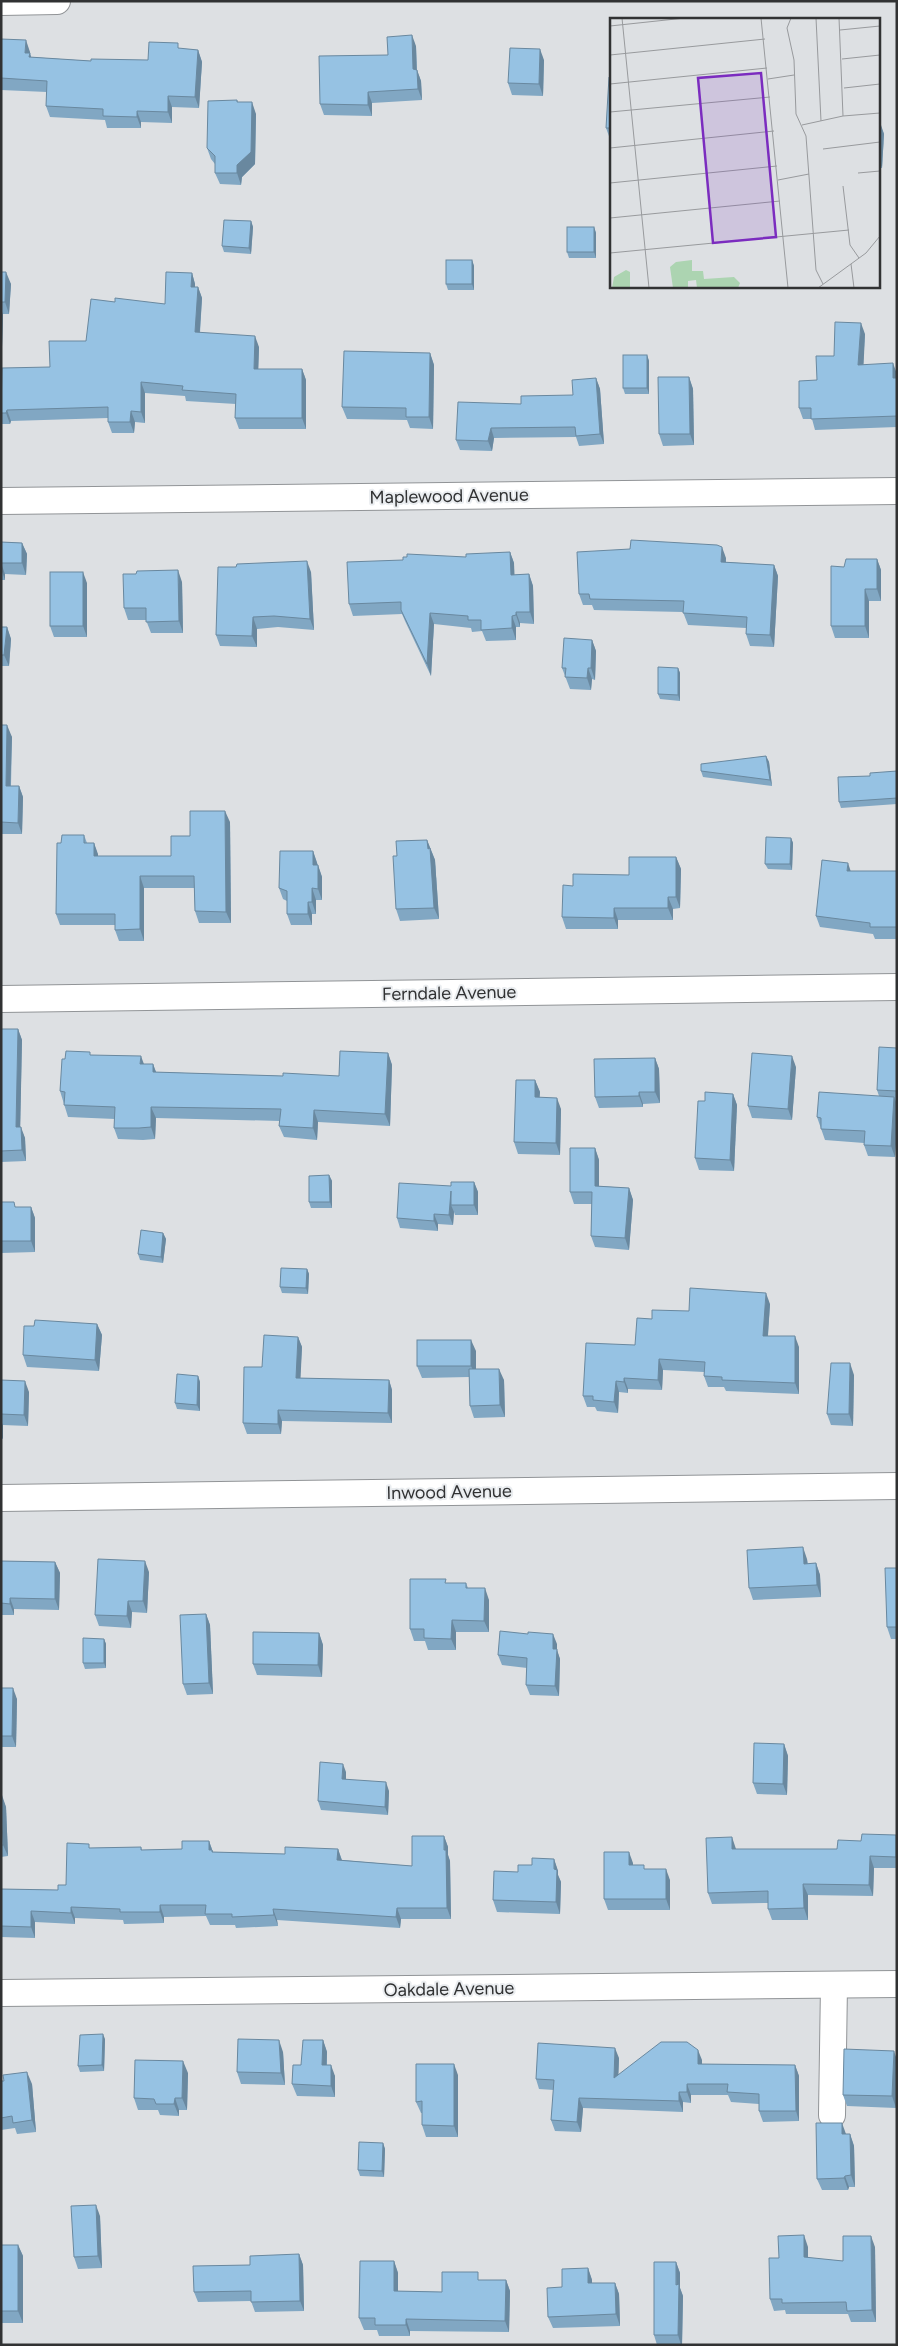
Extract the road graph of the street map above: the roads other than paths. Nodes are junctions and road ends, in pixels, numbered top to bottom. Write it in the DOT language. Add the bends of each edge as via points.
graph roads {
  1 [pos="57,1"];
  2 [pos="1,2"];
  3 [pos="897,490"];
  4 [pos="1,501"];
  5 [pos="897,987"];
  6 [pos="1,999"];
  7 [pos="897,1486"];
  8 [pos="1,1498"];
  9 [pos="897,1984"];
  10 [pos="834,1985"];
  11 [pos="1,1994"];
  12 [pos="832,2115"];
  1 -- 2 [label="street"];
  3 -- 4 [label="street, Maplewood Avenue"];
  5 -- 6 [label="street, Ferndale Avenue"];
  7 -- 8 [label="street, Inwood Avenue"];
  9 -- 10 [label="street, Oakdale Avenue"];
  10 -- 11 [label="street, Oakdale Avenue"];
  10 -- 12 [label="street"];
}
